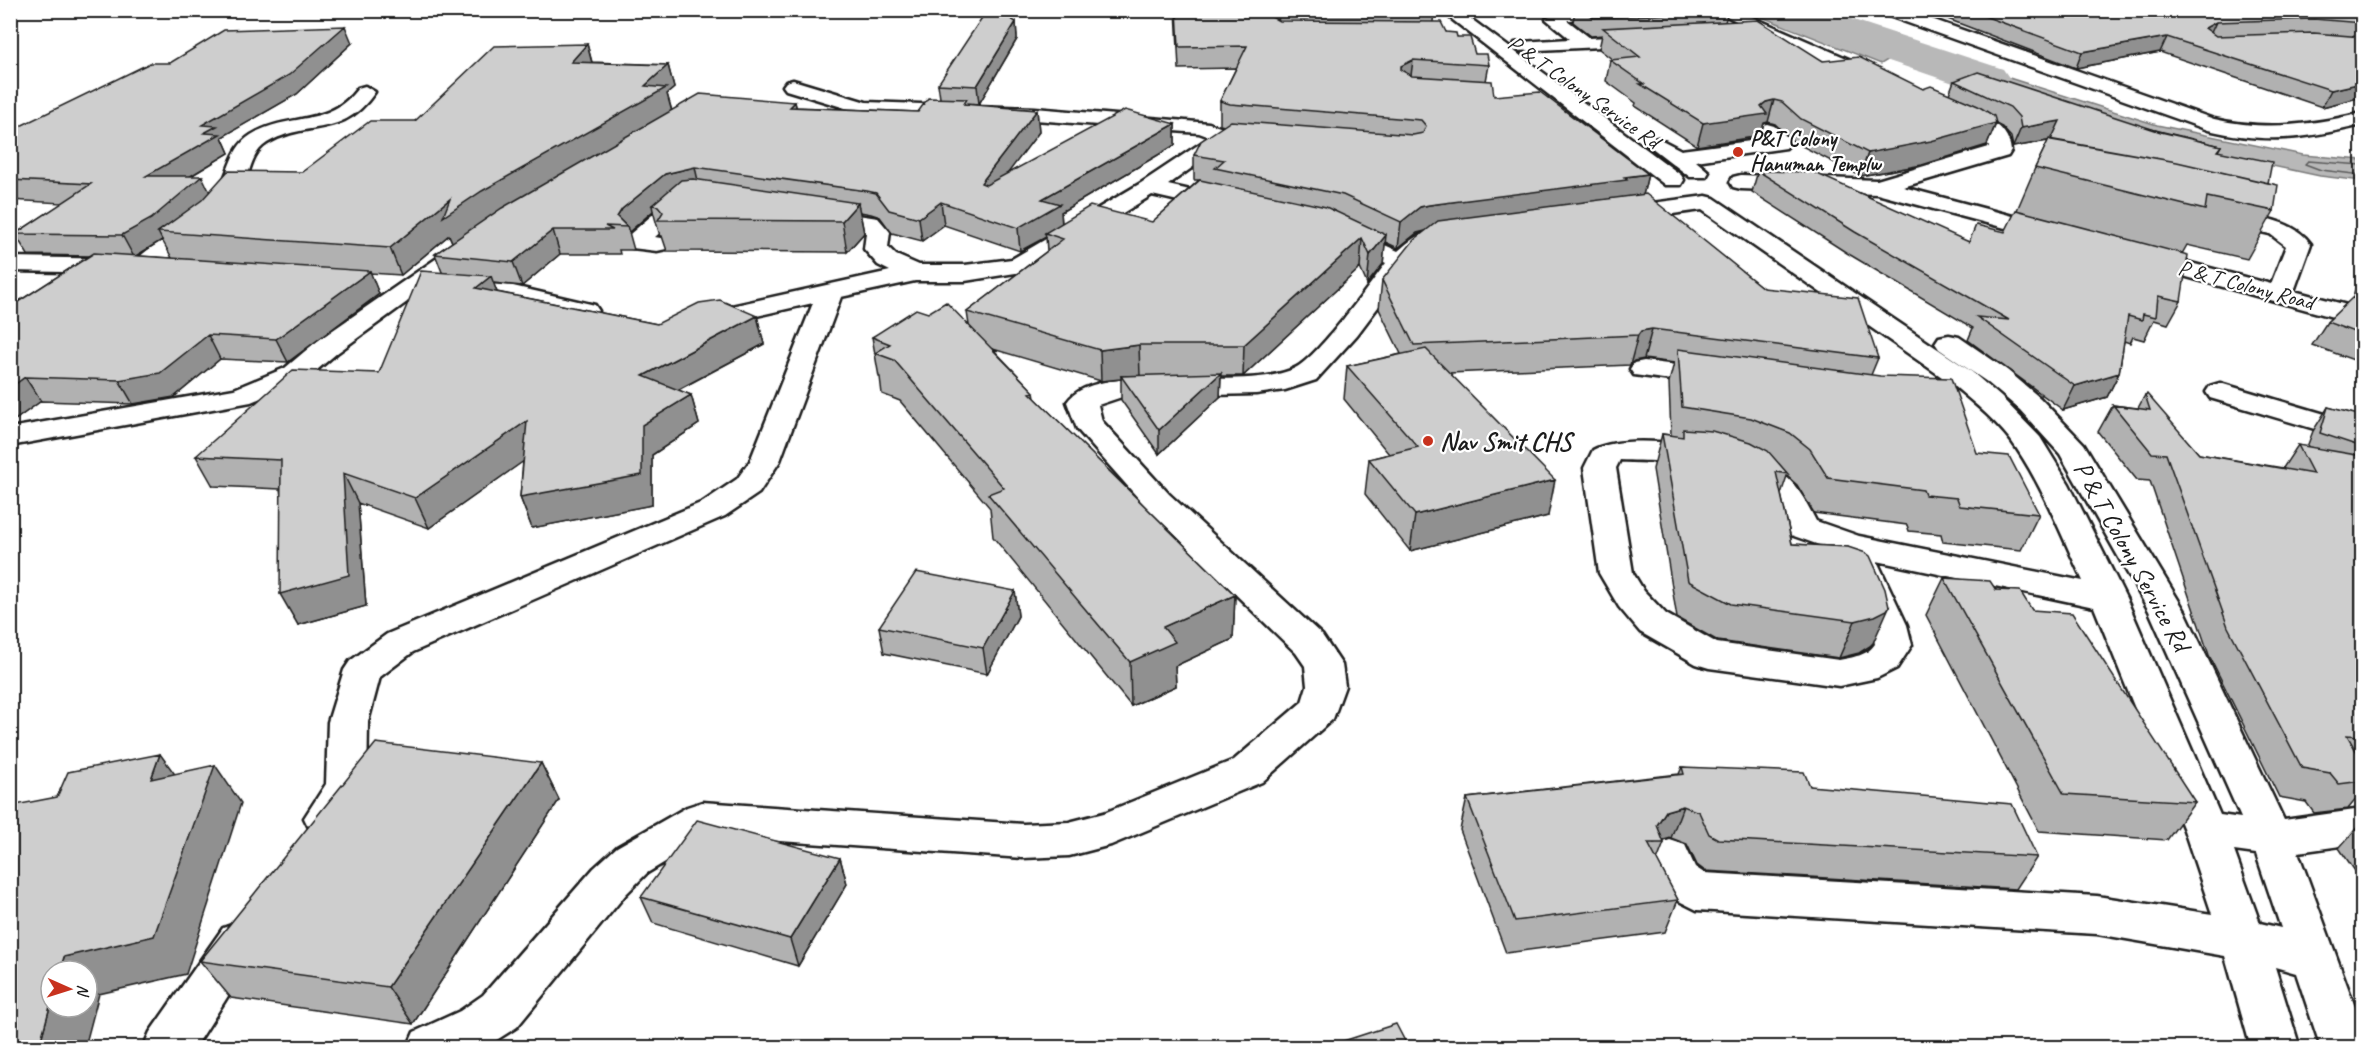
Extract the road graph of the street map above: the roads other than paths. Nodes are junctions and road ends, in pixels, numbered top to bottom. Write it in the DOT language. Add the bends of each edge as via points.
graph roads {
  1 [pos="1448,10"];
  2 [pos="1470,10"];
  3 [pos="1721,10"];
  4 [pos="1889,10"];
  5 [pos="1709,11"];
  6 [pos="1642,13"];
  7 [pos="1772,33"];
  8 [pos="1456,39"];
  9 [pos="1657,39"];
  10 [pos="1484,40"];
  11 [pos="1586,43"];
  12 [pos="1516,44"];
  13 [pos="1891,84"];
  14 [pos="794,86"];
  15 [pos="365,92"];
  16 [pos="1535,99"];
  17 [pos="1565,100"];
  18 [pos="1934,103"];
  19 [pos="2362,119"];
  20 [pos="1767,130"];
  21 [pos="1226,136"];
  22 [pos="1249,138"];
  23 [pos="1677,157"];
  24 [pos="1698,172"];
  25 [pos="1674,180"];
  26 [pos="1878,187"];
  27 [pos="1149,188"];
  28 [pos="1742,192"];
  29 [pos="723,202"];
  30 [pos="1706,203"];
  31 [pos="1252,210"];
  32 [pos="2199,210"];
  33 [pos="791,212"];
  34 [pos="1601,216"];
  35 [pos="501,224"];
  36 [pos="1320,225"];
  37 [pos="1449,237"];
  38 [pos="2073,239"];
  39 [pos="657,244"];
  40 [pos="2119,251"];
  41 [pos="1400,261"];
  42 [pos="10,264"];
  43 [pos="142,267"];
  44 [pos="177,269"];
  45 [pos="915,273"];
  46 [pos="377,283"];
  47 [pos="413,285"];
  48 [pos="830,292"];
  49 [pos="2280,294"];
  50 [pos="604,316"];
  51 [pos="2362,317"];
  52 [pos="678,323"];
  53 [pos="1644,369"];
  54 [pos="1738,381"];
  55 [pos="2220,392"];
  56 [pos="1950,403"];
  57 [pos="1991,403"];
  58 [pos="2362,434"];
  59 [pos="10,437"];
  60 [pos="1853,545"];
  61 [pos="2108,598"];
  62 [pos="2362,826"];
  63 [pos="2205,830"];
  64 [pos="2272,839"];
  65 [pos="306,845"];
  66 [pos="1670,858"];
  67 [pos="260,912"];
  68 [pos="2243,939"];
  69 [pos="2314,957"];
  70 [pos="167,1047"];
  71 [pos="431,1047"];
  72 [pos="2276,1047"];
  73 [pos="2346,1047"];
  1 -- 10 [label="street"];
  2 -- 12 [label="street, P & T Colony Service Rd"];
  3 -- 7 [label="street"];
  4 -- 19 [label="street" via="2242,133 2295,134"];
  5 -- 7 [label="street" via="1745,34"];
  6 -- 11 [label="street" via="1565,15 1555,19"];
  7 -- 13 [label="street"];
  8 -- 10 [label="street"];
  9 -- 11 [label="street"];
  10 -- 12 [label="street"];
  10 -- 17 [label="street"];
  11 -- 12 [label="street"];
  12 -- 23 [label="street, P & T Colony Service Rd"];
  14 -- 21 [label="street" via="866,108 1145,121 1202,128"];
  15 -- 43 [label="street" via="360,102 347,111 315,124 270,134 246,149 236,180 220,207"];
  16 -- 17 [label="street"];
  17 -- 25 [label="street"];
  18 -- 26 [label="street" via="1995,132 2001,141 2000,151"];
  20 -- 23 [label="street" via="1782,141"];
  21 -- 22 [label="street"];
  21 -- 27 [label="street"];
  23 -- 24 [label="street, P & T Colony Service Rd"];
  24 -- 25 [label="street"];
  24 -- 28 [label="street" via="1720,174"];
  25 -- 30 [label="street" via="1677,190"];
  26 -- 28 [label="street"];
  26 -- 38 [label="street"];
  27 -- 31 [label="street"];
  27 -- 45 [label="street" via="1019,266 965,273"];
  28 -- 30 [label="street"];
  28 -- 64 [label="street, P & T Colony Service Rd" via="1997,376 2073,450 2167,611"];
  29 -- 39 [label="street" via="700,199 680,203 638,239 641,243"];
  30 -- 34 [label="street"];
  30 -- 57 [label="street" via="1962,378"];
  32 -- 49 [label="street" via="2278,229 2299,244"];
  33 -- 45 [label="street" via="870,223 878,232 876,249 887,260"];
  35 -- 47 [label="street"];
  36 -- 41 [label="street"];
  37 -- 41 [label="street" via="1426,240"];
  40 -- 49 [label="street, P & T Colony Road"];
  41 -- 71 [label="street" via="1358,319 1308,374 1276,384 1121,390 1088,395 1082,402 1088,423 1158,501 1309,644 1323,665 1326,686 1319,709 1248,771 1111,828 1069,839 1023,841 702,819 625,867 500,1011 477,1027"];
  42 -- 43 [label="street"];
  43 -- 44 [label="street"];
  45 -- 48 [label="street"];
  46 -- 47 [label="street"];
  47 -- 50 [label="street" via="513,294"];
  47 -- 59 [label="street" via="295,375 241,396"];
  48 -- 52 [label="street" via="719,318"];
  48 -- 65 [label="street" via="765,461 748,486 714,509 400,643 363,670 348,722 346,787"];
  49 -- 51 [label="street, P & T Colony Road"];
  53 -- 54 [label="street"];
  55 -- 58 [label="street"];
  56 -- 57 [label="street"];
  57 -- 61 [label="street" via="2029,443"];
  60 -- 60 [label="street" via="1889,625 1894,645 1884,660 1864,669 1839,673 1709,655 1653,624 1631,599 1616,573 1600,468 1604,457 1614,451 1727,459 1754,468 1783,491 1803,528"];
  60 -- 61 [label="street"];
  61 -- 63 [label="street"];
  62 -- 64 [label="street"];
  63 -- 64 [label="street"];
  63 -- 68 [label="street"];
  64 -- 69 [label="street, P & T Colony Service Rd"];
  66 -- 68 [label="street" via="1677,879 1697,891 2097,915"];
  67 -- 70 [label="street"];
  68 -- 69 [label="street"];
  68 -- 72 [label="street"];
  69 -- 73 [label="street, P & T Colony Service Rd"];
}
